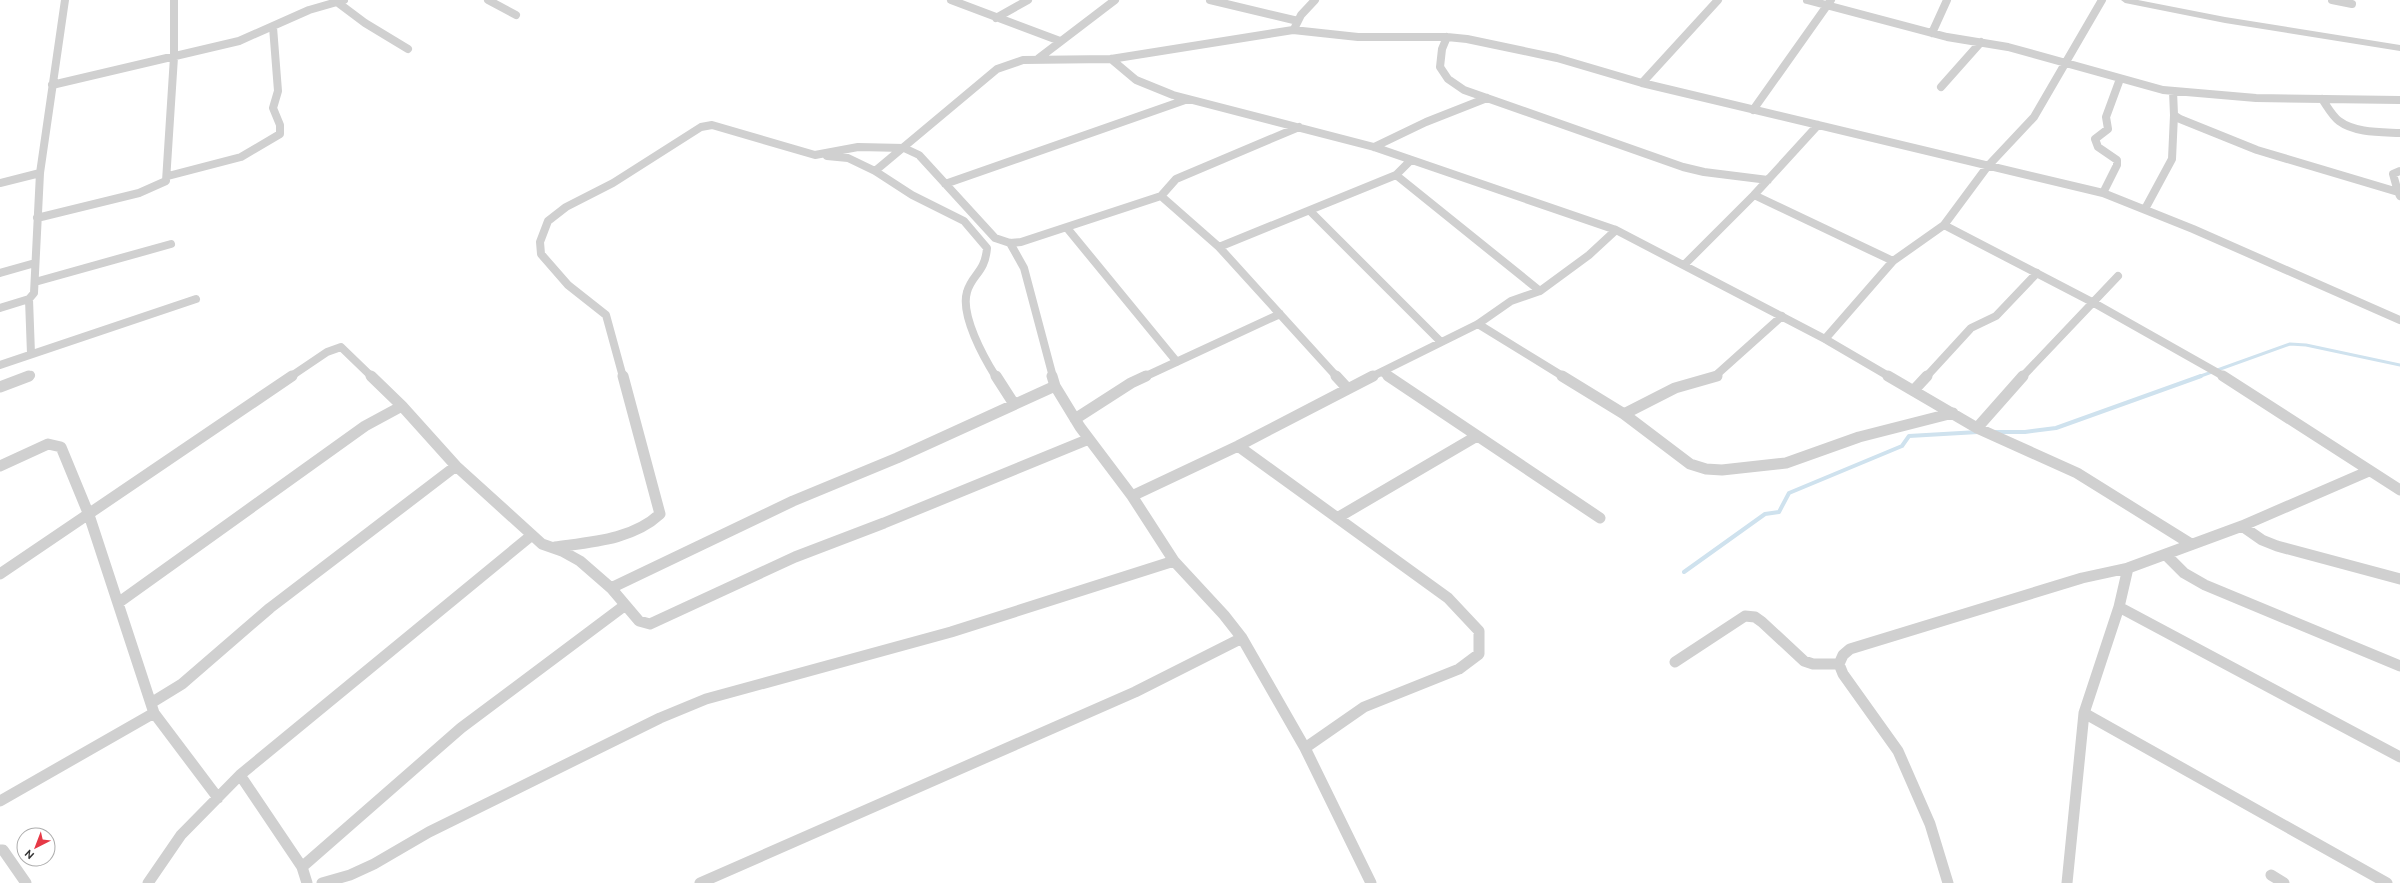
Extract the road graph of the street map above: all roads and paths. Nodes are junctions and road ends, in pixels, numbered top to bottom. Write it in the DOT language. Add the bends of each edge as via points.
graph roads {
  1 [pos="65,0"];
  2 [pos="174,0"];
  3 [pos="488,0"];
  4 [pos="951,0"];
  5 [pos="1028,0"];
  6 [pos="1115,0"];
  7 [pos="1210,0"];
  8 [pos="1315,0"];
  9 [pos="1718,0"];
  10 [pos="1807,0"];
  11 [pos="1947,0"];
  12 [pos="2102,0"];
  13 [pos="2124,0"];
  14 [pos="2332,0"];
  15 [pos="340,1"];
  16 [pos="2140,2"];
  17 [pos="1829,3"];
  18 [pos="2352,4"];
  19 [pos="516,14"];
  20 [pos="996,18"];
  21 [pos="1298,21"];
  22 [pos="273,27"];
  23 [pos="1293,30"];
  24 [pos="1932,33"];
  25 [pos="1447,37"];
  26 [pos="1060,41"];
  27 [pos="1981,42"];
  28 [pos="2400,48"];
  29 [pos="408,49"];
  30 [pos="174,57"];
  31 [pos="1039,58"];
  32 [pos="1111,59"];
  33 [pos="2067,63"];
  34 [pos="2120,79"];
  35 [pos="1642,83"];
  36 [pos="52,85"];
  37 [pos="1941,87"];
  38 [pos="2173,91"];
  39 [pos="1487,98"];
  40 [pos="1188,99"];
  41 [pos="2322,99"];
  42 [pos="2400,100"];
  43 [pos="1754,110"];
  44 [pos="2174,115"];
  45 [pos="1818,125"];
  46 [pos="1299,126"];
  47 [pos="2400,133"];
  48 [pos="1374,147"];
  49 [pos="904,148"];
  50 [pos="815,155"];
  51 [pos="1411,160"];
  52 [pos="1987,167"];
  53 [pos="875,171"];
  54 [pos="2400,172"];
  55 [pos="40,173"];
  56 [pos="1396,175"];
  57 [pos="168,176"];
  58 [pos="1768,180"];
  59 [pos="0,183"];
  60 [pos="945,184"];
  61 [pos="2103,194"];
  62 [pos="2399,194"];
  63 [pos="1754,195"];
  64 [pos="1161,196"];
  65 [pos="2145,209"];
  66 [pos="1310,211"];
  67 [pos="37,218"];
  68 [pos="1944,225"];
  69 [pos="1067,228"];
  70 [pos="1616,230"];
  71 [pos="1010,243"];
  72 [pos="171,244"];
  73 [pos="1219,247"];
  74 [pos="1893,261"];
  75 [pos="36,263"];
  76 [pos="1685,264"];
  77 [pos="0,272"];
  78 [pos="2037,273"];
  79 [pos="2118,276"];
  80 [pos="35,282"];
  81 [pos="1540,291"];
  82 [pos="29,299"];
  83 [pos="196,299"];
  84 [pos="2094,303"];
  85 [pos="0,308"];
  86 [pos="1280,314"];
  87 [pos="1782,316"];
  88 [pos="2400,320"];
  89 [pos="1478,324"];
  90 [pos="1825,339"];
  91 [pos="1440,341"];
  92 [pos="31,354"];
  93 [pos="1177,362"];
  94 [pos="0,365"];
  95 [pos="1382,372"];
  96 [pos="31,375"];
  97 [pos="1055,386"];
  98 [pos="0,387"];
  99 [pos="1348,389"];
  100 [pos="1914,390"];
  101 [pos="1014,404"];
  102 [pos="402,406"];
  103 [pos="1953,413"];
  104 [pos="1624,414"];
  105 [pos="1075,419"];
  106 [pos="1979,428"];
  107 [pos="1477,436"];
  108 [pos="1089,439"];
  109 [pos="1238,446"];
  110 [pos="0,466"];
  111 [pos="456,466"];
  112 [pos="2369,471"];
  113 [pos="2400,490"];
  114 [pos="1132,496"];
  115 [pos="89,515"];
  116 [pos="1337,518"];
  117 [pos="1600,518"];
  118 [pos="2242,526"];
  119 [pos="532,535"];
  120 [pos="2191,544"];
  121 [pos="555,547"];
  122 [pos="2166,555"];
  123 [pos="1174,560"];
  124 [pos="2128,568"];
  125 [pos="0,574"];
  126 [pos="2400,579"];
  127 [pos="611,588"];
  128 [pos="118,603"];
  129 [pos="624,606"];
  130 [pos="2119,607"];
  131 [pos="1242,638"];
  132 [pos="1675,662"];
  133 [pos="1839,664"];
  134 [pos="2400,666"];
  135 [pos="152,708"];
  136 [pos="2084,713"];
  137 [pos="1305,748"];
  138 [pos="2400,757"];
  139 [pos="240,774"];
  140 [pos="218,798"];
  141 [pos="0,801"];
  142 [pos="0,850"];
  143 [pos="302,867"];
  144 [pos="2270,876"];
  145 [pos="26,883"];
  146 [pos="148,883"];
  147 [pos="307,883"];
  148 [pos="322,883"];
  149 [pos="700,883"];
  150 [pos="1371,883"];
  151 [pos="1948,883"];
  152 [pos="2067,883"];
  153 [pos="2284,883"];
  154 [pos="2386,883"];
  1 -- 36 [label="street"];
  2 -- 30 [label="street"];
  3 -- 19 [label="street"];
  4 -- 20 [label="street"];
  5 -- 20 [label="street"];
  6 -- 26 [label="street"];
  7 -- 21 [label="street"];
  8 -- 21 [label="street"];
  9 -- 35 [label="street"];
  10 -- 17 [label="street"];
  11 -- 24 [label="street"];
  12 -- 33 [label="street"];
  13 -- 16 [label="street"];
  14 -- 18 [label="street"];
  15 -- 22 [label="street" via="309,10"];
  15 -- 29 [label="street" via="365,24"];
  16 -- 28 [label="street" via="2225,20"];
  17 -- 24 [label="street"];
  17 -- 43 [label="street"];
  20 -- 26 [label="street"];
  21 -- 23 [label="street"];
  22 -- 30 [label="street" via="239,41"];
  22 -- 57 [label="street" via="278,91 273,108 280,125 280,134 242,157 200,170"];
  23 -- 25 [label="street" via="1358,37"];
  23 -- 32 [label="street"];
  24 -- 27 [label="street"];
  25 -- 35 [label="street" via="1557,58"];
  25 -- 39 [label="street" via="1439,60 1440,67 1448,78 1464,90"];
  26 -- 31 [label="street"];
  27 -- 33 [label="street"];
  27 -- 37 [label="street"];
  30 -- 36 [label="street"];
  30 -- 57 [label="street" via="167,151"];
  31 -- 32 [label="street"];
  31 -- 49 [label="street" via="1010,63 997,69"];
  32 -- 40 [label="street" via="1136,80"];
  33 -- 34 [label="street"];
  33 -- 52 [label="street" via="2034,117"];
  34 -- 38 [label="street"];
  34 -- 61 [label="street" via="2106,116 2108,129 2095,139 2098,147 2117,160"];
  35 -- 43 [label="street"];
  36 -- 55 [label="street"];
  38 -- 41 [label="street" via="2256,98"];
  38 -- 44 [label="street"];
  39 -- 48 [label="street" via="1426,122"];
  39 -- 58 [label="street" via="1683,166 1704,172"];
  40 -- 46 [label="street"];
  40 -- 60 [label="street"];
  41 -- 42 [label="street"];
  41 -- 47 [label="street" via="2343,124 2368,130"];
  43 -- 45 [label="street"];
  44 -- 62 [label="street" via="2180,120 2257,150"];
  44 -- 65 [label="street" via="2172,159"];
  45 -- 52 [label="street"];
  45 -- 58 [label="street"];
  46 -- 48 [label="street"];
  46 -- 64 [label="street" via="1176,179"];
  48 -- 51 [label="street"];
  49 -- 50 [label="street" via="858,146"];
  49 -- 53 [label="street"];
  49 -- 60 [label="street" via="919,155"];
  50 -- 53 [label="street" via="848,158"];
  50 -- 121 [label="street" via="712,125 701,127 613,183 566,207 548,221 540,242 541,254 568,285 606,315 660,514 644,528 596,541"];
  51 -- 56 [label="street"];
  51 -- 70 [label="street"];
  52 -- 61 [label="street"];
  52 -- 68 [label="street"];
  53 -- 101 [label="street" via="912,195 964,221 987,248 986,262 966,291 966,306 980,352"];
  54 -- 62 [label="street" via="2393,174"];
  55 -- 59 [label="street"];
  55 -- 67 [label="street"];
  56 -- 66 [label="street"];
  56 -- 81 [label="street"];
  57 -- 67 [label="street" via="166,181 139,193"];
  58 -- 63 [label="street"];
  60 -- 71 [label="street" via="995,238"];
  61 -- 65 [label="street"];
  63 -- 74 [label="street"];
  63 -- 76 [label="street"];
  64 -- 69 [label="street"];
  64 -- 73 [label="street"];
  65 -- 88 [label="street"];
  66 -- 73 [label="street"];
  66 -- 91 [label="street"];
  67 -- 75 [label="street"];
  68 -- 74 [label="street"];
  68 -- 78 [label="street"];
  69 -- 71 [label="street"];
  69 -- 93 [label="street"];
  70 -- 76 [label="street"];
  70 -- 81 [label="street" via="1589,255"];
  71 -- 97 [label="street" via="1024,268 1031,290"];
  72 -- 80 [label="street"];
  73 -- 86 [label="street"];
  74 -- 90 [label="street"];
  75 -- 77 [label="street"];
  75 -- 80 [label="street"];
  76 -- 87 [label="street"];
  78 -- 84 [label="street"];
  78 -- 100 [label="street" via="1996,316 1971,328"];
  79 -- 84 [label="street"];
  80 -- 82 [label="street" via="34,293"];
  81 -- 89 [label="street" via="1511,301"];
  82 -- 85 [label="street"];
  82 -- 92 [label="street"];
  83 -- 92 [label="street"];
  84 -- 106 [label="street" via="2046,350"];
  84 -- 112 [label="street" via="2211,368"];
  86 -- 93 [label="street"];
  86 -- 99 [label="street"];
  87 -- 90 [label="street"];
  87 -- 104 [label="street" via="1717,376 1675,388"];
  89 -- 91 [label="street"];
  89 -- 104 [label="street"];
  90 -- 100 [label="street"];
  91 -- 95 [label="street"];
  92 -- 94 [label="street"];
  93 -- 105 [label="street" via="1131,383"];
  95 -- 99 [label="street"];
  95 -- 107 [label="street"];
  96 -- 98 [label="street"];
  97 -- 101 [label="street"];
  97 -- 105 [label="street"];
  99 -- 109 [label="street"];
  100 -- 103 [label="street"];
  101 -- 127 [label="street" via="898,458 793,501"];
  102 -- 111 [label="street"];
  102 -- 115 [label="street" via="341,347 327,352"];
  102 -- 128 [label="street" via="366,426"];
  103 -- 104 [label="street" via="1859,437 1786,463 1722,470 1690,464"];
  103 -- 106 [label="street"];
  105 -- 108 [label="street"];
  106 -- 120 [label="street" via="2077,473"];
  107 -- 116 [label="street"];
  107 -- 117 [label="street"];
  108 -- 114 [label="street"];
  108 -- 129 [label="street" via="752,576 650,624 638,621"];
  109 -- 114 [label="street"];
  109 -- 116 [label="street"];
  110 -- 115 [label="street" via="48,444 61,447"];
  111 -- 119 [label="street"];
  111 -- 135 [label="street" via="270,608"];
  112 -- 113 [label="street"];
  112 -- 118 [label="street"];
  114 -- 123 [label="street"];
  115 -- 125 [label="street"];
  115 -- 128 [label="street"];
  116 -- 137 [label="street" via="1448,598 1479,631 1479,654 1460,669 1364,707"];
  118 -- 120 [label="street"];
  118 -- 126 [label="street" via="2262,540 2277,546"];
  119 -- 121 [label="street" via="542,544"];
  119 -- 139 [label="street"];
  120 -- 122 [label="street"];
  121 -- 127 [label="street" via="589,566"];
  122 -- 124 [label="street"];
  122 -- 134 [label="street" via="2184,573 2204,585"];
  123 -- 131 [label="street"];
  123 -- 148 [label="street" via="951,632 706,699 660,718 429,832 374,864 350,875"];
  124 -- 130 [label="street"];
  124 -- 133 [label="street" via="2082,578 1850,649 1843,655"];
  127 -- 129 [label="street"];
  128 -- 135 [label="street"];
  129 -- 143 [label="street" via="461,728"];
  130 -- 136 [label="street"];
  130 -- 138 [label="street" via="2362,739"];
  131 -- 137 [label="street"];
  131 -- 149 [label="street" via="1135,692"];
  132 -- 133 [label="street" via="1745,616 1755,617 1762,622 1804,661 1813,664"];
  133 -- 151 [label="street" via="1843,674 1898,751 1930,824"];
  135 -- 140 [label="street"];
  135 -- 141 [label="street"];
  136 -- 152 [label="street"];
  136 -- 154 [label="street"];
  137 -- 150 [label="street"];
  139 -- 140 [label="street"];
  139 -- 143 [label="street"];
  140 -- 146 [label="street" via="181,835"];
  142 -- 145 [label="street" via="3,850"];
  143 -- 147 [label="street"];
  144 -- 153 [label="street"];
}
